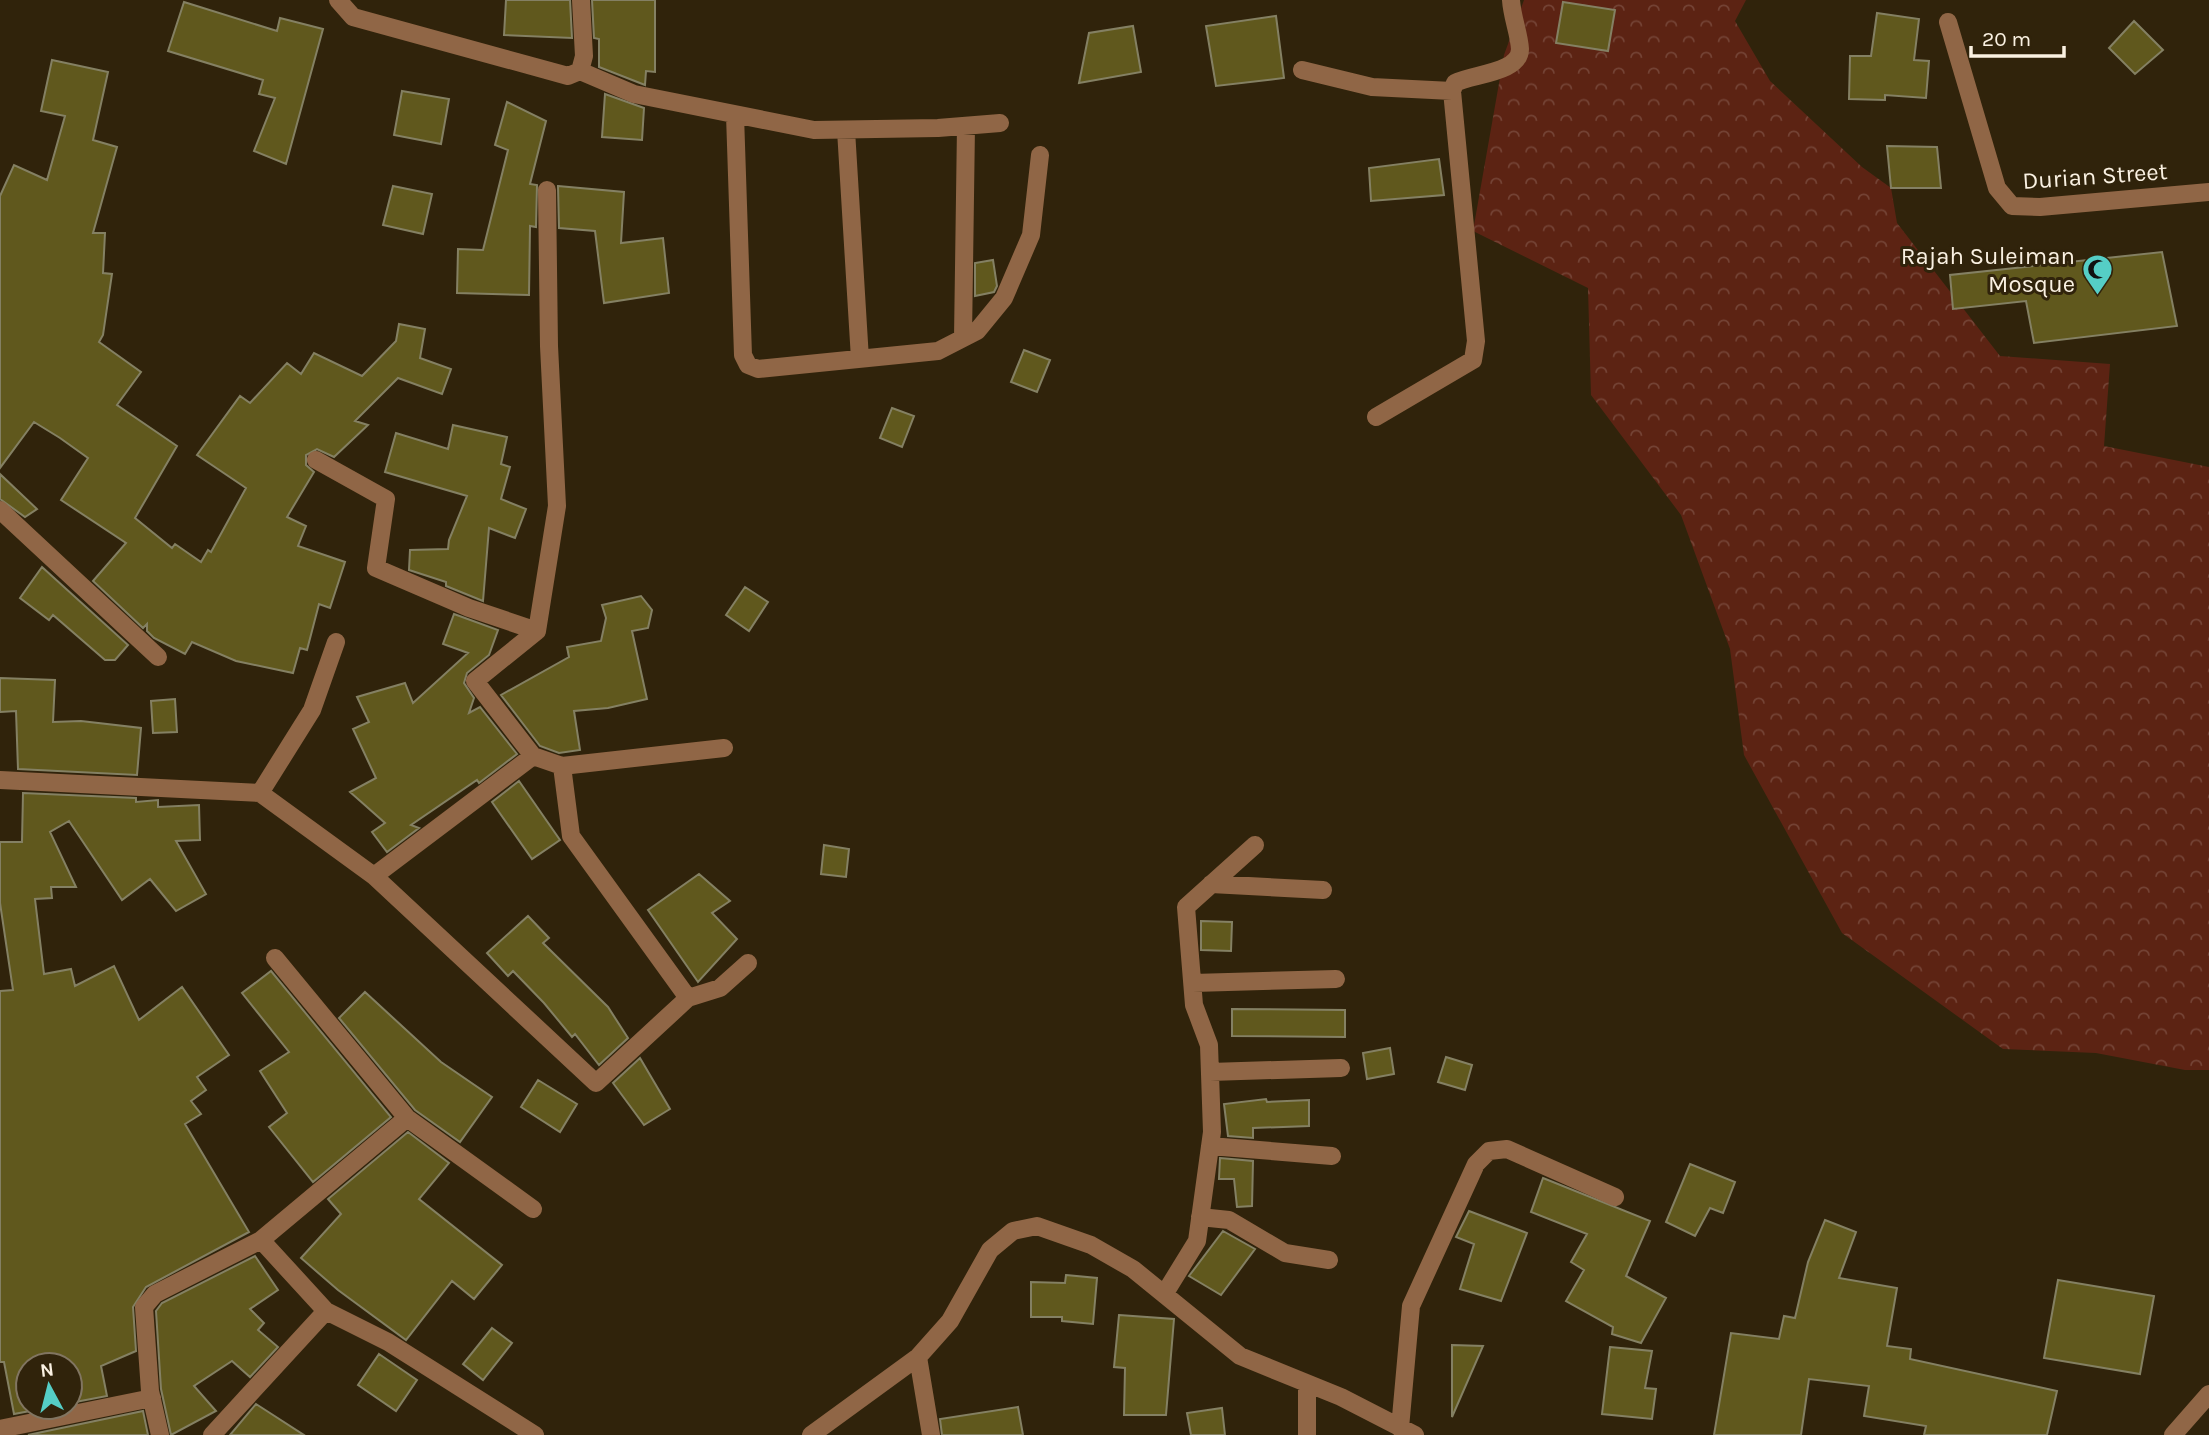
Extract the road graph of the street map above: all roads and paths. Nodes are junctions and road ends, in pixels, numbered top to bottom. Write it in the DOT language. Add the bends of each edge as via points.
graph roads {
  1 [pos="338,0"];
  2 [pos="581,0"];
  3 [pos="1511,6"];
  4 [pos="1948,22"];
  5 [pos="1302,70"];
  6 [pos="580,71"];
  7 [pos="1452,91"];
  8 [pos="735,115"];
  9 [pos="1000,123"];
  10 [pos="966,126"];
  11 [pos="846,130"];
  12 [pos="1040,155"];
  13 [pos="547,190"];
  14 [pos="2209,192"];
  15 [pos="963,338"];
  16 [pos="860,359"];
  17 [pos="1376,417"];
  18 [pos="316,460"];
  19 [pos="0,510"];
  20 [pos="537,631"];
  21 [pos="337,642"];
  22 [pos="158,657"];
  23 [pos="724,748"];
  24 [pos="533,756"];
  25 [pos="562,766"];
  26 [pos="0,780"];
  27 [pos="260,793"];
  28 [pos="1255,845"];
  29 [pos="374,876"];
  30 [pos="1212,884"];
  31 [pos="1323,890"];
  32 [pos="275,958"];
  33 [pos="748,963"];
  34 [pos="1336,979"];
  35 [pos="1193,983"];
  36 [pos="688,998"];
  37 [pos="1341,1069"];
  38 [pos="1210,1072"];
  39 [pos="407,1118"];
  40 [pos="1210,1146"];
  41 [pos="1332,1156"];
  42 [pos="1615,1197"];
  43 [pos="533,1209"];
  44 [pos="1200,1217"];
  45 [pos="261,1240"];
  46 [pos="1329,1260"];
  47 [pos="1165,1293"];
  48 [pos="326,1311"];
  49 [pos="918,1357"];
  50 [pos="1307,1385"];
  51 [pos="2209,1394"];
  52 [pos="152,1398"];
  53 [pos="0,1429"];
  54 [pos="1408,1432"];
  55 [pos="160,1435"];
  56 [pos="212,1435"];
  57 [pos="535,1435"];
  58 [pos="811,1435"];
  59 [pos="931,1435"];
  60 [pos="1307,1435"];
  61 [pos="2173,1435"];
  1 -- 6 [label="street" via="353,17 568,76"];
  2 -- 6 [label="street" via="584,56"];
  3 -- 7 [label="street" via="1520,50 1517,61 1465,78 1455,83"];
  4 -- 14 [label="street, Durian Street" via="1997,188 2012,206"];
  5 -- 7 [label="street" via="1371,87"];
  6 -- 8 [label="street" via="634,94"];
  7 -- 17 [label="street" via="1476,341 1473,360"];
  8 -- 11 [label="street" via="814,130"];
  8 -- 16 [label="street" via="743,355 748,365 758,369"];
  9 -- 10 [label="street"];
  10 -- 11 [label="street"];
  10 -- 15 [label="street"];
  11 -- 16 [label="street"];
  12 -- 15 [label="street" via="1031,235 1004,298 977,331"];
  13 -- 20 [label="street" via="557,506"];
  15 -- 16 [label="street" via="938,351"];
  18 -- 20 [label="street" via="386,499 376,568"];
  19 -- 22 [label="street"];
  20 -- 24 [label="street" via="475,681"];
  21 -- 27 [label="street" via="312,710"];
  23 -- 25 [label="street"];
  24 -- 25 [label="street"];
  24 -- 29 [label="street"];
  25 -- 36 [label="street" via="571,836"];
  26 -- 27 [label="street"];
  27 -- 29 [label="street"];
  28 -- 30 [label="street"];
  29 -- 36 [label="street" via="596,1083"];
  30 -- 31 [label="street"];
  30 -- 35 [label="street" via="1186,907"];
  32 -- 39 [label="street"];
  33 -- 36 [label="street" via="720,988"];
  34 -- 35 [label="street"];
  35 -- 38 [label="street" via="1194,1005 1209,1045"];
  37 -- 38 [label="street"];
  38 -- 40 [label="street"];
  39 -- 43 [label="street"];
  39 -- 45 [label="street"];
  40 -- 41 [label="street"];
  40 -- 44 [label="street"];
  42 -- 54 [label="street" via="1507,1149 1489,1151 1476,1164 1411,1306"];
  44 -- 46 [label="street" via="1229,1220 1285,1253"];
  44 -- 47 [label="street" via="1197,1241"];
  45 -- 48 [label="street"];
  45 -- 52 [label="street" via="155,1294 144,1307"];
  47 -- 49 [label="street" via="1091,1245 1037,1226 1013,1231 990,1250 950,1321"];
  47 -- 50 [label="street" via="1240,1356"];
  48 -- 56 [label="street"];
  48 -- 57 [label="street" via="388,1342"];
  49 -- 58 [label="street"];
  49 -- 59 [label="street"];
  50 -- 54 [label="street"];
  50 -- 60 [label="street"];
  51 -- 61 [label="street"];
  52 -- 53 [label="street"];
  52 -- 55 [label="street"];
}
